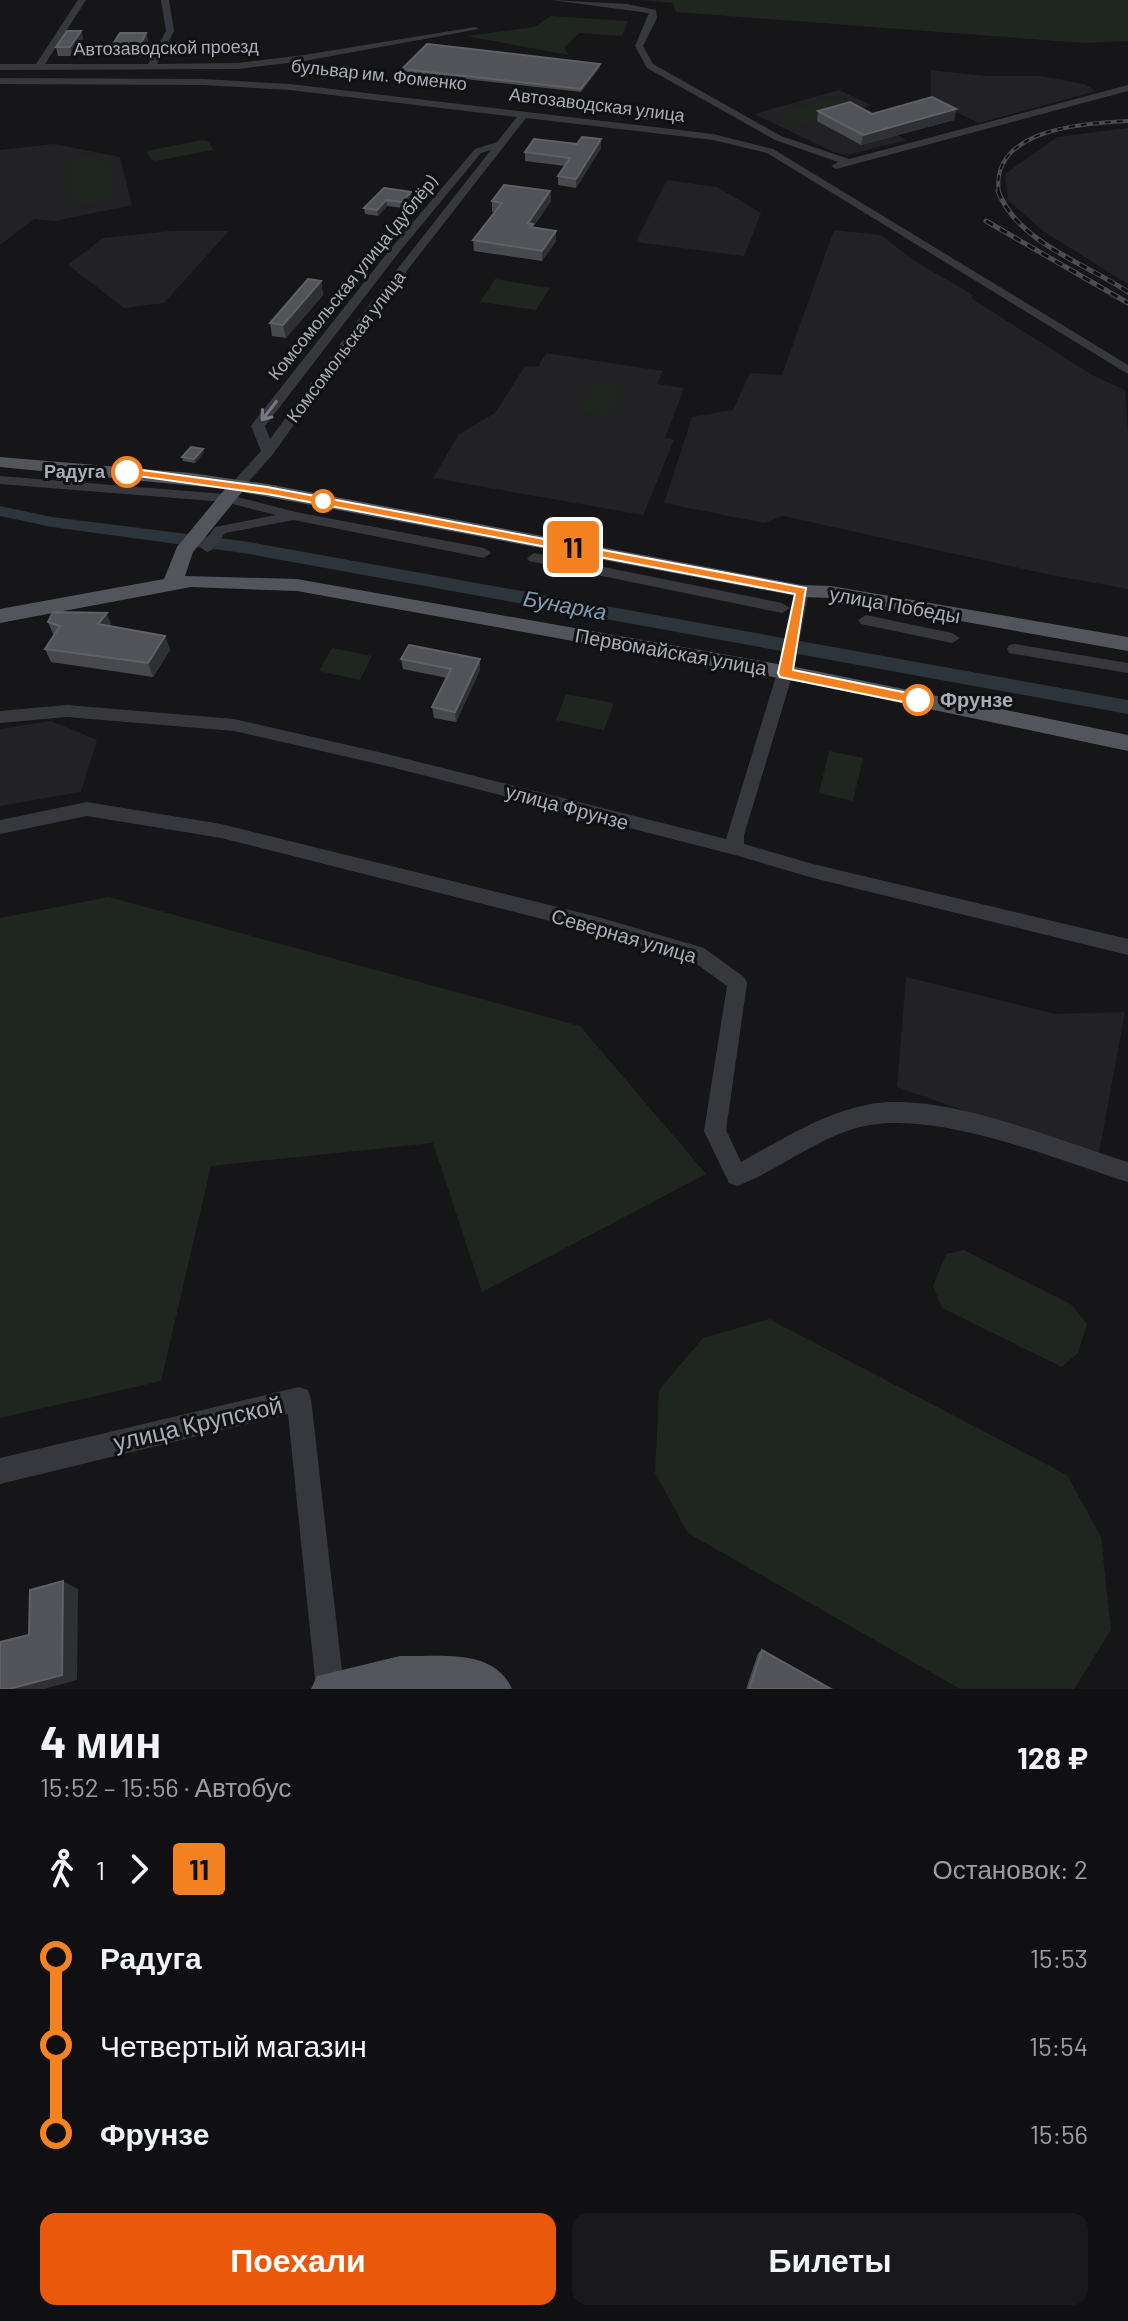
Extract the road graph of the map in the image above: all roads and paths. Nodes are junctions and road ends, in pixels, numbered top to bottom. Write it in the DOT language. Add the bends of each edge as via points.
graph roads {
  1 [pos="82,0"];
  2 [pos="165,0"];
  3 [pos="555,0"];
  4 [pos="475,29"];
  5 [pos="39,67"];
  6 [pos="151,67"];
  7 [pos="281,72"];
  8 [pos="0,74"];
  9 [pos="1128,88"];
  10 [pos="524,114"];
  11 [pos="752,138"];
  12 [pos="787,142"];
  13 [pos="501,144"];
  14 [pos="770,151"];
  15 [pos="821,168"];
  16 [pos="471,202"];
  17 [pos="1128,370"];
  18 [pos="268,451"];
  19 [pos="0,462"];
  20 [pos="0,480"];
  21 [pos="226,494"];
  22 [pos="296,516"];
  23 [pos="207,537"];
  24 [pos="484,553"];
  25 [pos="534,558"];
  26 [pos="173,583"];
  27 [pos="802,591"];
  28 [pos="782,608"];
  29 [pos="0,616"];
  30 [pos="866,620"];
  31 [pos="952,638"];
  32 [pos="1128,644"];
  33 [pos="1015,649"];
  34 [pos="1128,668"];
  35 [pos="785,673"];
  36 [pos="0,717"];
  37 [pos="1128,743"];
  38 [pos="0,827"];
  39 [pos="735,848"];
  40 [pos="1128,947"];
  41 [pos="1128,1172"];
  42 [pos="0,1471"];
  43 [pos="330,1689"];
  44 [pos="493,1689"];
  1 -- 5 [label="street"];
  2 -- 6 [label="street" via="170,31"];
  3 -- 12 [label="street" via="653,12 639,46 650,66"];
  4 -- 6 [label="street, Автозаводской проезд" via="281,61"];
  5 -- 6 [label="street, Автозаводской проезд"];
  5 -- 8 [label="street, Автозаводской проезд"];
  7 -- 8 [label="street, бульвар им. Фоменко"];
  8 -- 10 [label="street, Автозаводская улица" via="290,87"];
  8 -- 11 [label="street, бульвар им. Фоменко" via="289,80"];
  9 -- 15 [label="street"];
  10 -- 13 [label="street, Комсомольская улица"];
  10 -- 14 [label="street, Автозаводская улица" via="723,138"];
  12 -- 14 [label="street"];
  12 -- 15 [label="street"];
  13 -- 16 [label="street" via="507,152"];
  13 -- 18 [label="street, Комсомольская улица"];
  13 -- 18 [label="street, Комсомольская улица (дублёр), one-way" via="476,153 258,426"];
  14 -- 15 [label="street, Автозаводская улица"];
  15 -- 17 [label="street, Автозаводская улица"];
  18 -- 21 [label="street, Комсомольская улица"];
  19 -- 21 [label="main road, улица Победы" via="191,478"];
  20 -- 21 [label="street"];
  21 -- 22 [label="street"];
  21 -- 23 [label="main road, Комсомольская улица"];
  21 -- 27 [label="main road, улица Победы"];
  22 -- 23 [label="street"];
  22 -- 24 [label="street"];
  23 -- 26 [label="main road, Комсомольская улица" via="184,551"];
  25 -- 28 [label="street"];
  26 -- 29 [label="main road"];
  26 -- 35 [label="main road, Первомайская улица" via="211,579 297,585"];
  27 -- 32 [label="main road, улица Победы"];
  27 -- 35 [label="street"];
  30 -- 31 [label="street"];
  33 -- 34 [label="street"];
  35 -- 37 [label="main road, Первомайская улица"];
  35 -- 39 [label="street"];
  36 -- 39 [label="street, улица Фрунзе" via="67,711 234,725"];
  38 -- 41 [label="street, Северная улица" via="87,809 221,831 697,954 737,983 715,1131 737,1176 801,1141 870,1114 902,1112 980,1127"];
  39 -- 40 [label="street, улица Фрунзе"];
  42 -- 43 [label="street, улица Крупской" via="299,1399"];
  43 -- 44 [label="main road" via="400,1675 476,1677"];
}
